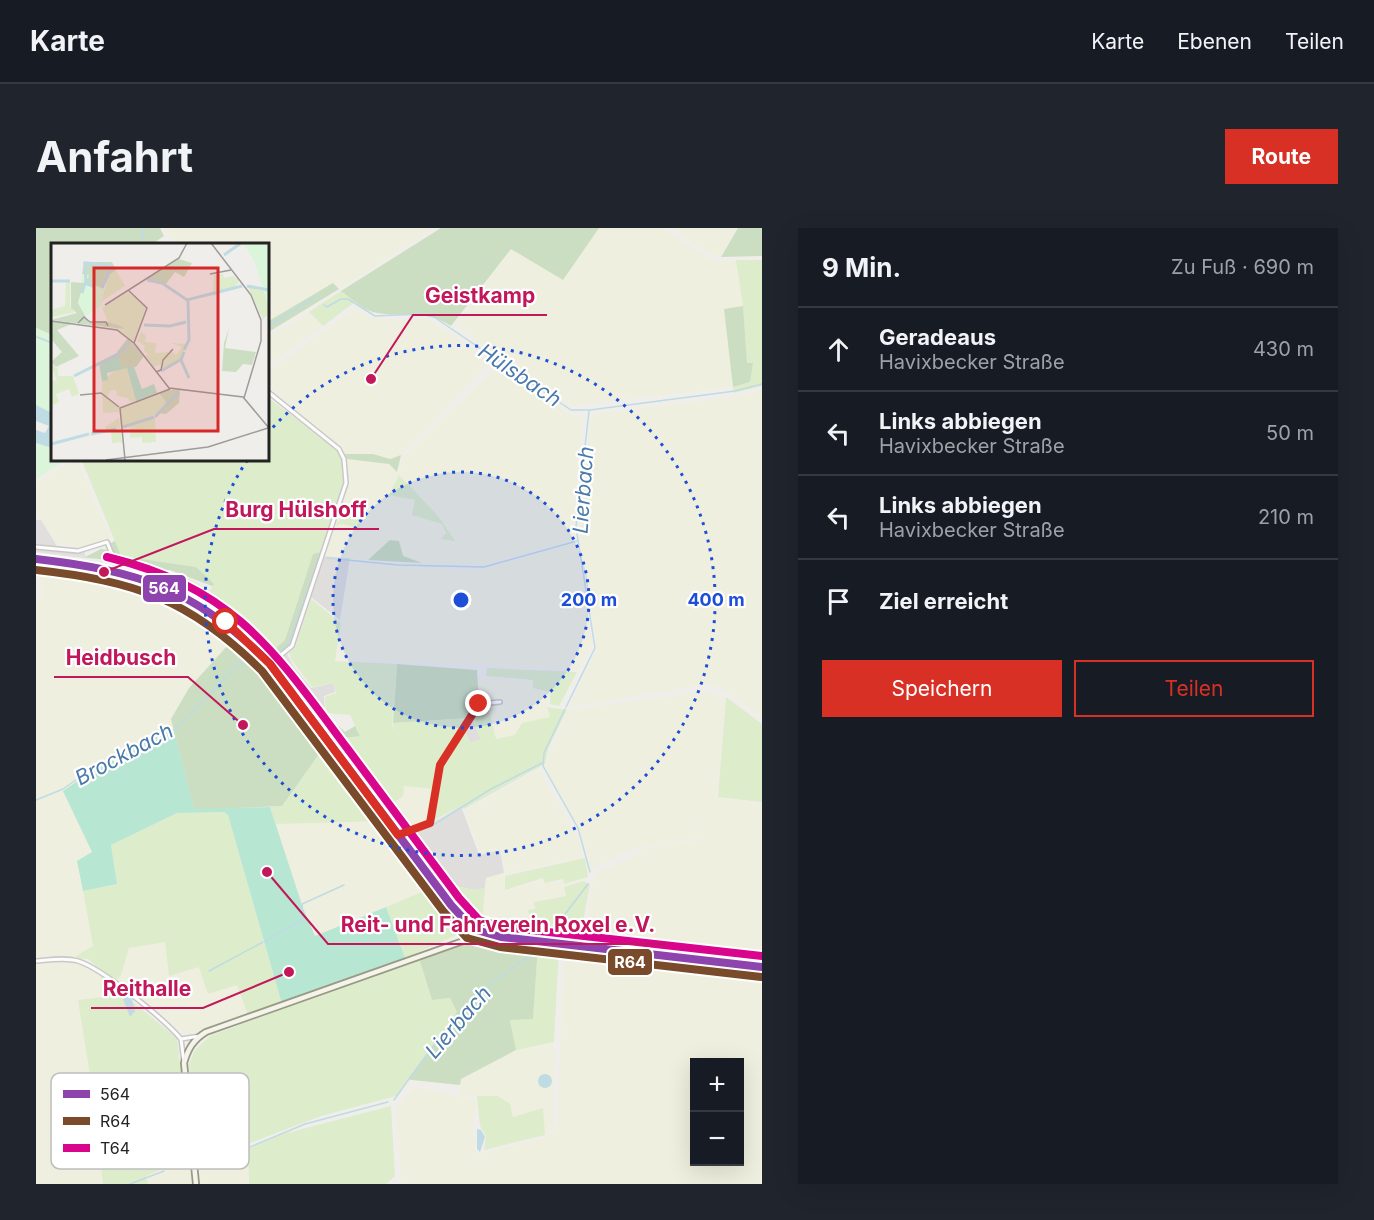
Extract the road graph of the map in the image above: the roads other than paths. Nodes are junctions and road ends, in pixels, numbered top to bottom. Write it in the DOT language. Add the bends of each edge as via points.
graph roads {
  1 [pos="268,392"];
  2 [pos="36,547"];
  3 [pos="36,559"];
  4 [pos="115,569"];
  5 [pos="270,664"];
  6 [pos="500,702"];
  7 [pos="398,835"];
  8 [pos="469,926"];
  9 [pos="483,934"];
  10 [pos="466,940"];
  11 [pos="36,961"];
  12 [pos="762,967"];
  13 [pos="200,1036"];
  14 [pos="182,1039"];
  15 [pos="184,1064"];
  16 [pos="185,1073"];
  17 [pos="194,1169"];
  18 [pos="196,1184"];
  1 -- 5 [label="street" via="339,449 346,483 292,646"];
  2 -- 4 [label="street" via="78,551 107,542"];
  3 -- 4 [label="main road"];
  4 -- 5 [label="main road" via="169,587 204,606"];
  5 -- 7 [label="main road"];
  6 -- 7 [label="street" via="479,704 440,765 430,823"];
  7 -- 8 [label="main road"];
  8 -- 9 [label="main road"];
  8 -- 10 [label="main road"];
  9 -- 10 [label="main road"];
  9 -- 12 [label="main road"];
  10 -- 13 [label="main road"];
  11 -- 14 [label="street" via="77,960 134,996"];
  13 -- 14 [label="street"];
  13 -- 15 [label="main road" via="189,1048"];
  14 -- 15 [label="street"];
  15 -- 16 [label="main road"];
  17 -- 18 [label="main road"];
}
